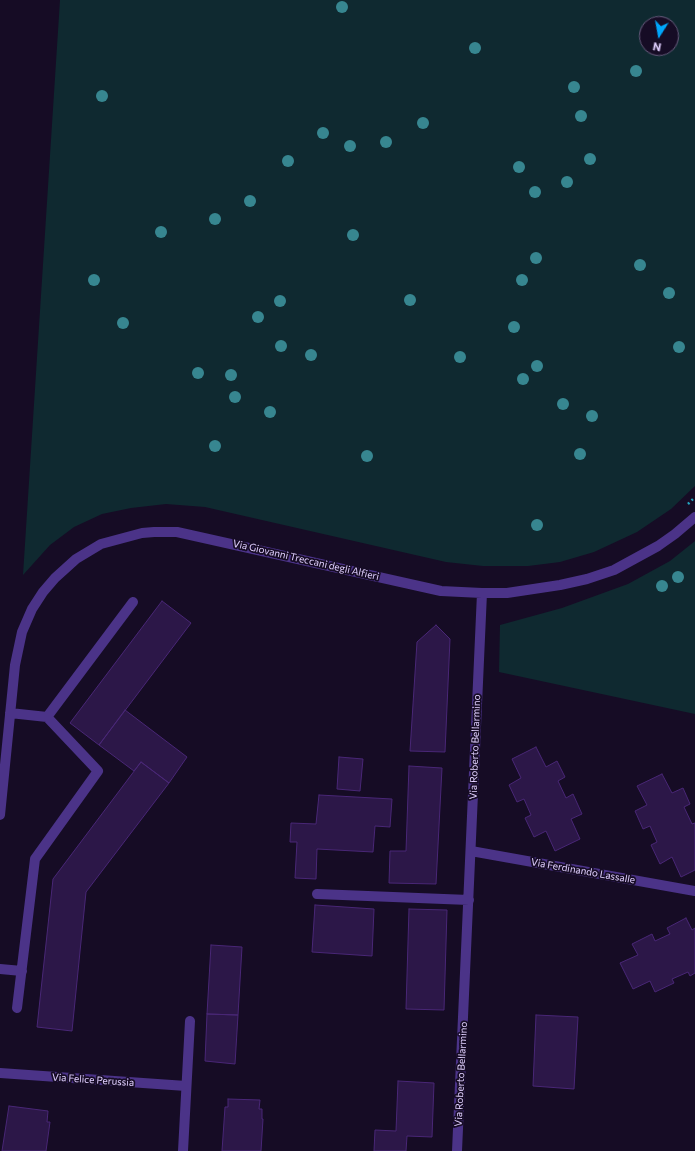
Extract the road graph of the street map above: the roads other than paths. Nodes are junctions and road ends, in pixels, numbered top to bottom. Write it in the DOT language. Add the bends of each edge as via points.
graph roads {
  1 [pos="695,517"];
  2 [pos="482,593"];
  3 [pos="133,602"];
  4 [pos="10,713"];
  5 [pos="47,717"];
  6 [pos="0,815"];
  7 [pos="471,851"];
  8 [pos="695,891"];
  9 [pos="316,894"];
  10 [pos="469,900"];
  11 [pos="0,969"];
  12 [pos="22,971"];
  13 [pos="17,1008"];
  14 [pos="190,1021"];
  15 [pos="0,1073"];
  16 [pos="186,1086"];
  17 [pos="183,1151"];
  18 [pos="457,1151"];
  1 -- 2 [label="street, Via Giovanni Treccani degli Alfieri" via="658,546 614,570 560,585 506,593"];
  2 -- 4 [label="street, Via Giovanni Treccani degli Alfieri" via="441,591 177,532 131,535 101,544 76,558 37,600 19,642"];
  2 -- 7 [label="street, Via Roberto Bellarmino"];
  3 -- 5 [label="street"];
  4 -- 5 [label="street"];
  4 -- 6 [label="street, Via Giovanni Treccani degli Alfieri"];
  5 -- 12 [label="street" via="98,771 35,859"];
  7 -- 8 [label="street, Via Ferdinando Lassalle"];
  7 -- 10 [label="street, Via Roberto Bellarmino"];
  9 -- 10 [label="street"];
  10 -- 18 [label="street, Via Roberto Bellarmino"];
  11 -- 12 [label="street"];
  12 -- 13 [label="street"];
  14 -- 16 [label="street"];
  15 -- 16 [label="street, Via Felice Perussia"];
  16 -- 17 [label="street"];
}
